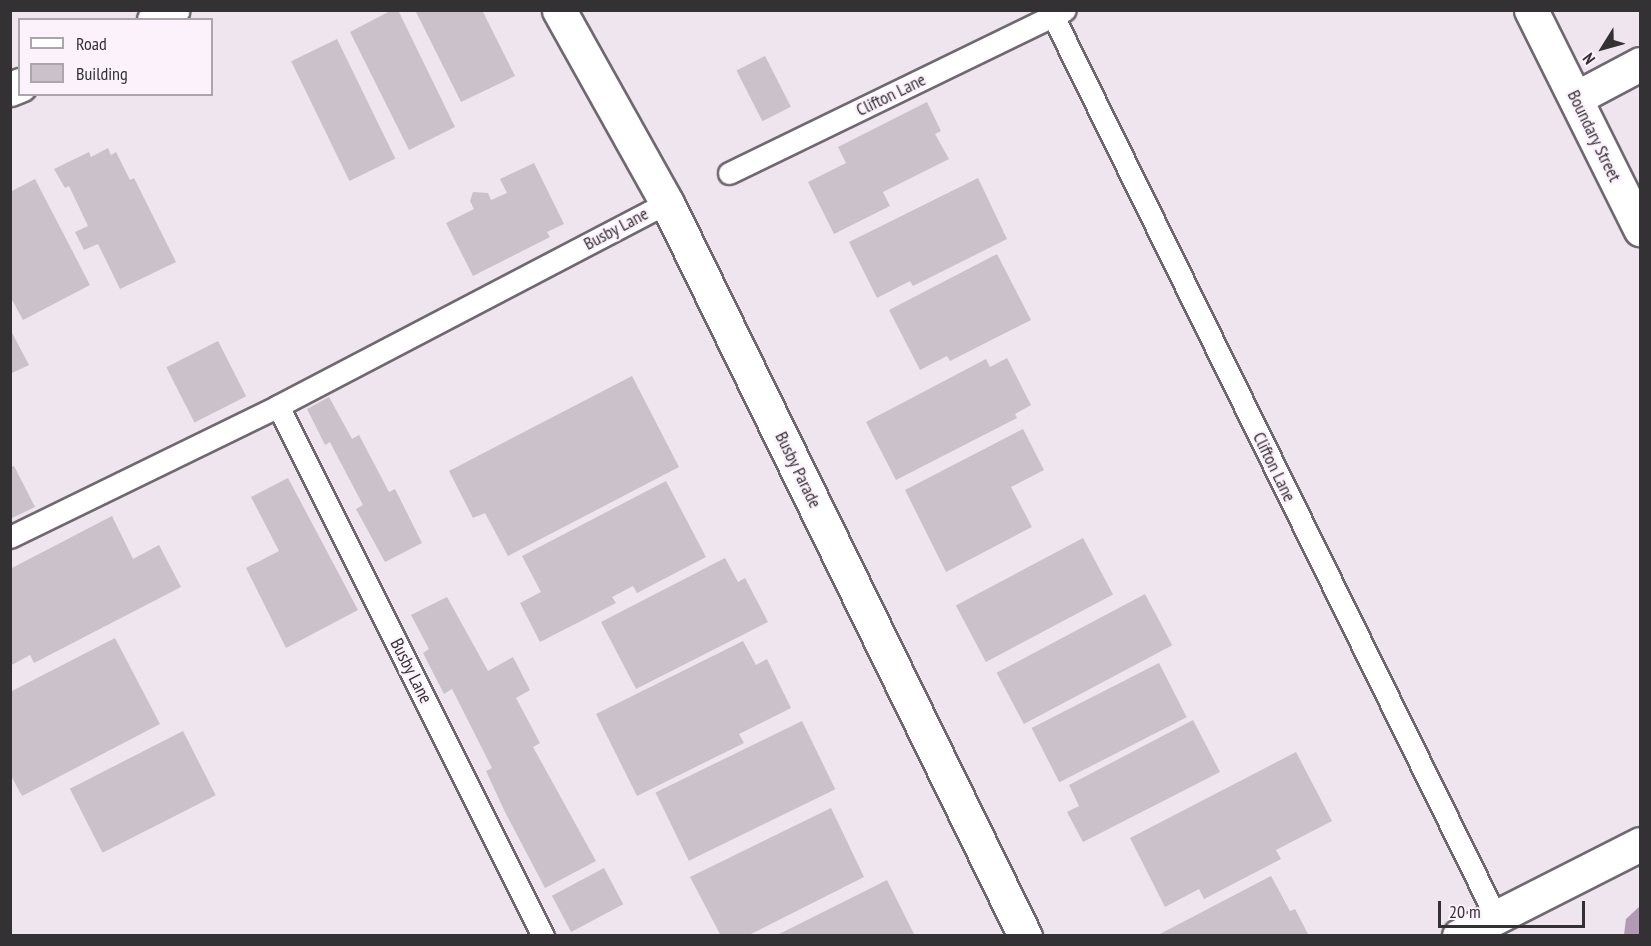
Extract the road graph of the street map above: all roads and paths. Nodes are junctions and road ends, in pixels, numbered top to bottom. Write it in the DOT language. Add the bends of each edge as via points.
graph roads {
  1 [pos="172,10"];
  2 [pos="559,10"];
  3 [pos="1531,10"];
  4 [pos="1058,13"];
  5 [pos="157,18"];
  6 [pos="1641,64"];
  7 [pos="1575,98"];
  8 [pos="729,173"];
  9 [pos="667,203"];
  10 [pos="1641,229"];
  11 [pos="278,406"];
  12 [pos="10,537"];
  13 [pos="1641,844"];
  14 [pos="1496,917"];
  15 [pos="543,936"];
  16 [pos="1025,936"];
  17 [pos="1459,936"];
  1 -- 5 [label="street"];
  2 -- 9 [label="street, Busby Parade"];
  3 -- 7 [label="street, Boundary Street"];
  4 -- 8 [label="lane, Clifton Lane"];
  4 -- 14 [label="lane, Clifton Lane"];
  6 -- 7 [label="street"];
  7 -- 10 [label="street, Boundary Street"];
  9 -- 11 [label="lane, Busby Lane"];
  9 -- 16 [label="street, Busby Parade"];
  11 -- 12 [label="lane, Busby Lane"];
  11 -- 15 [label="lane, Busby Lane"];
  13 -- 14 [label="street"];
  14 -- 17 [label="street"];
}
